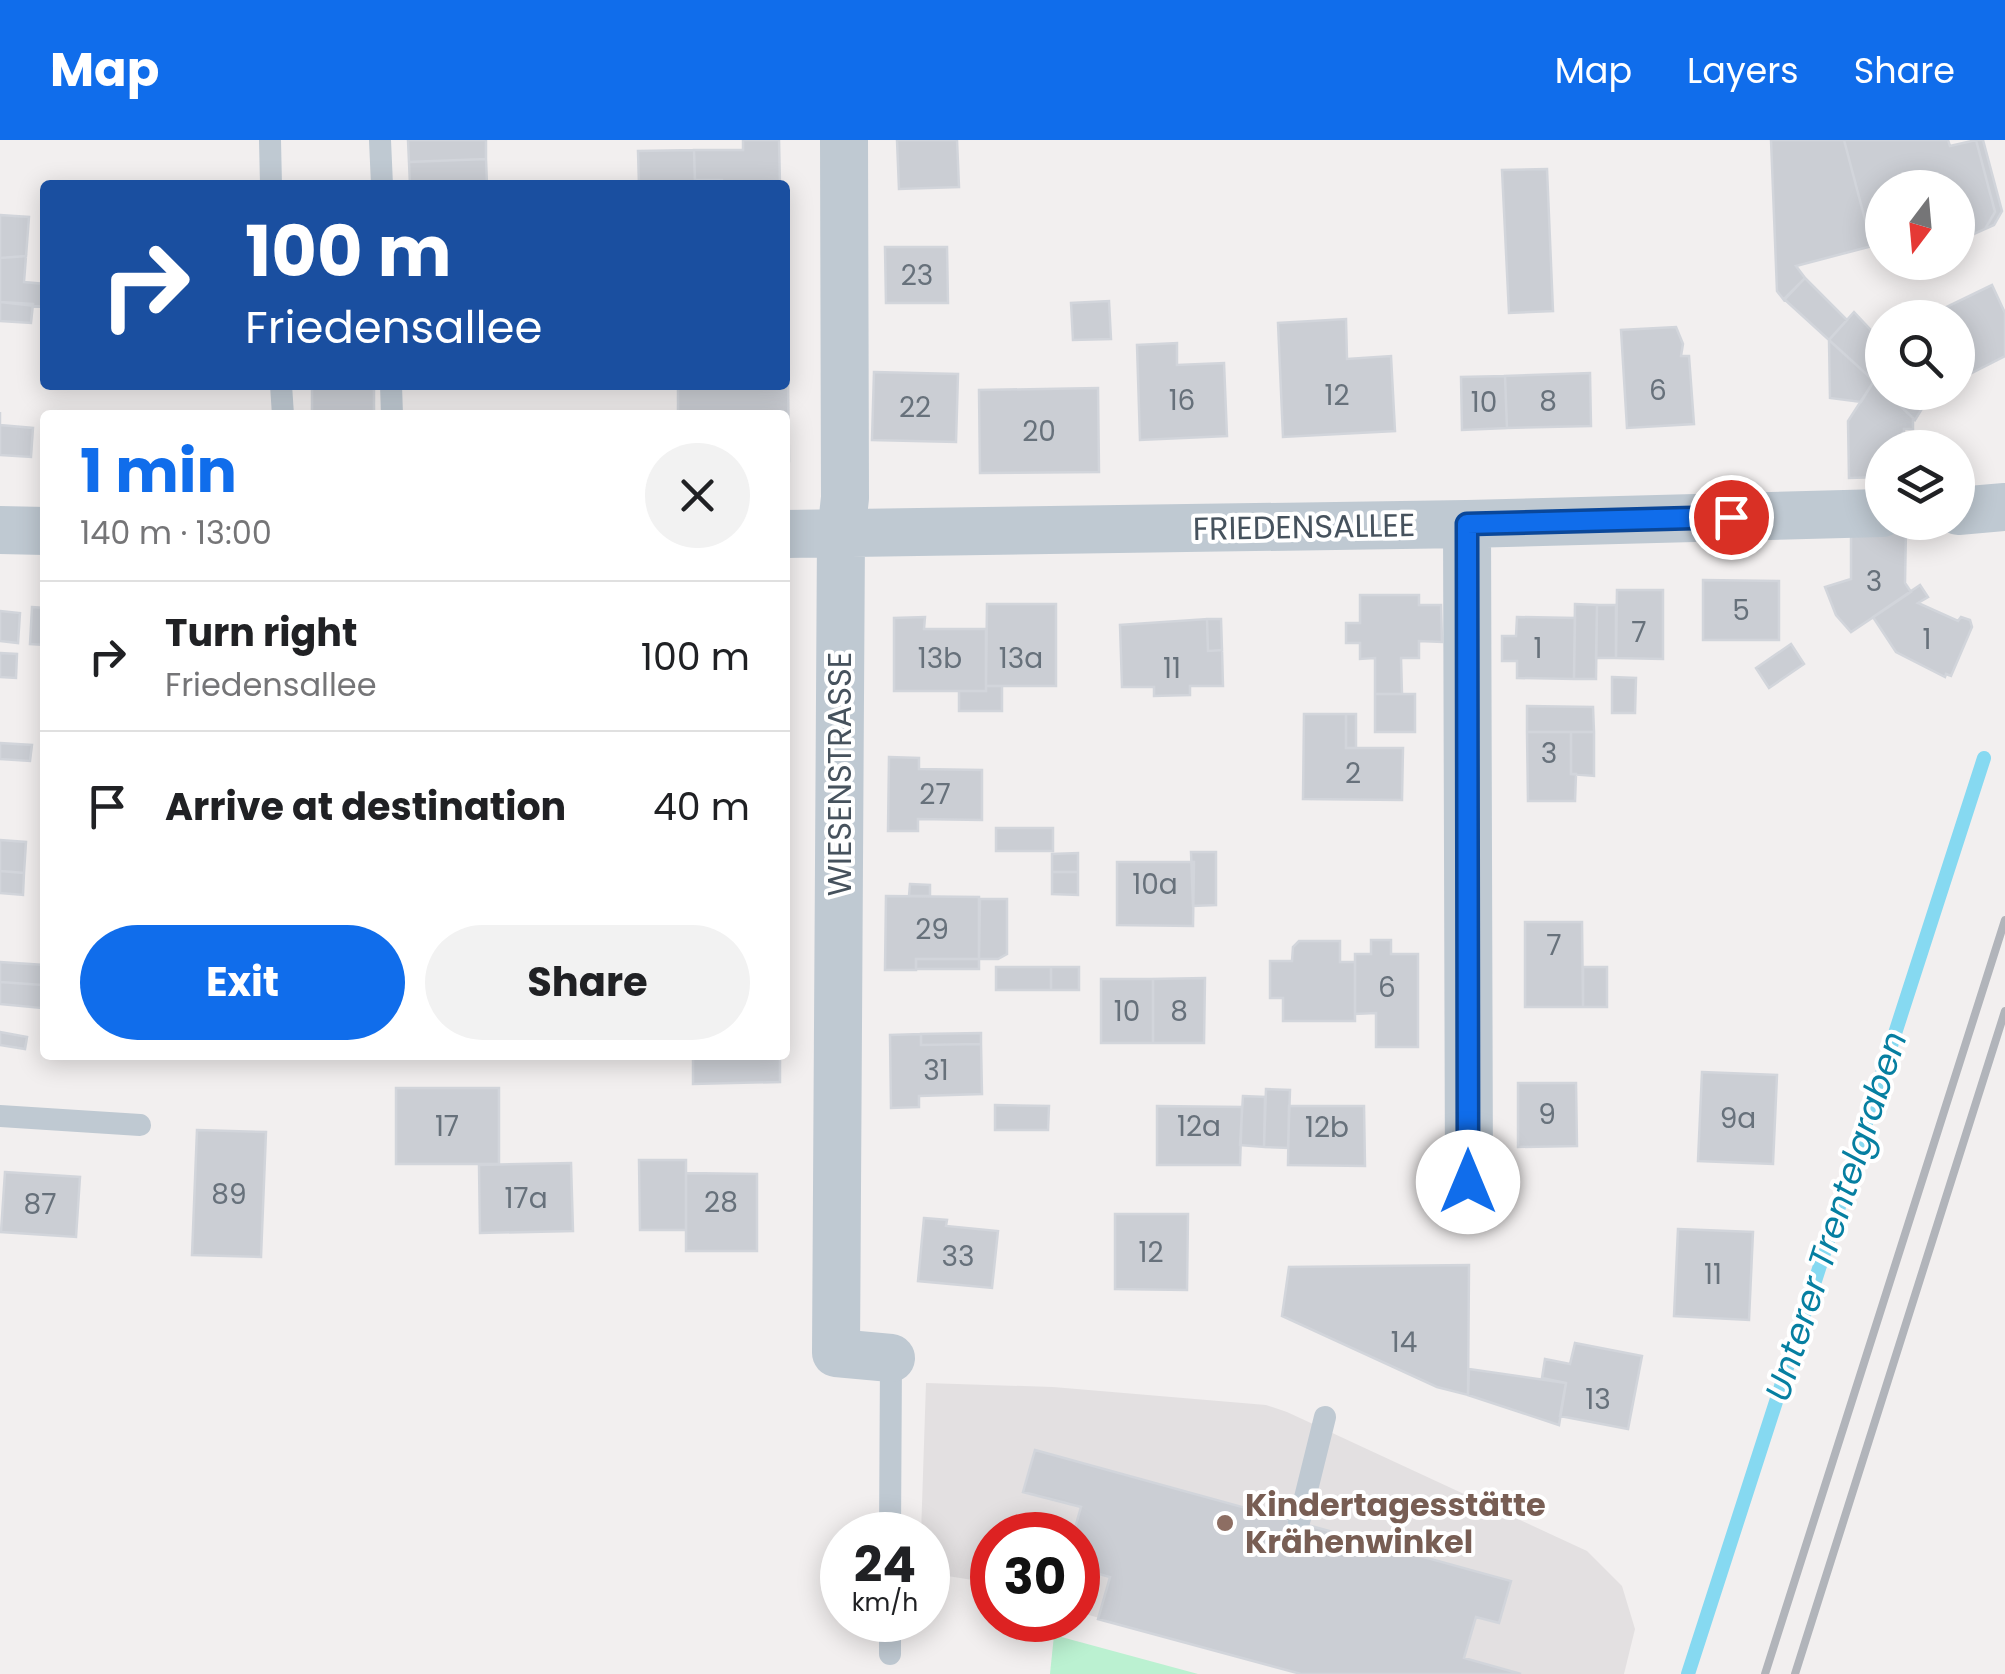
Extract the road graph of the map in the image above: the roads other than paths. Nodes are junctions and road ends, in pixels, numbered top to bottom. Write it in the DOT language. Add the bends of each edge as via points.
graph roads {
  1 [pos="270,140"];
  2 [pos="380,140"];
  3 [pos="844,140"];
  4 [pos="271,180"];
  5 [pos="382,180"];
  6 [pos="2005,507"];
  7 [pos="1975,510"];
  8 [pos="1865,513"];
  9 [pos="1467,524"];
  10 [pos="0,530"];
  11 [pos="40,530"];
  12 [pos="790,534"];
  13 [pos="841,534"];
  14 [pos="0,1116"];
  15 [pos="140,1125"];
  16 [pos="1468,1182"];
  17 [pos="891,1358"];
  18 [pos="1326,1417"];
  19 [pos="890,1512"];
  20 [pos="1298,1522"];
  21 [pos="890,1642"];
  22 [pos="890,1654"];
  1 -- 4 [label="lane"];
  2 -- 5 [label="lane"];
  3 -- 13 [label="street, WIESENSTRASSE"];
  6 -- 7 [label="street"];
  8 -- 9 [label="street, FRIEDENSALLEE"];
  9 -- 13 [label="street, FRIEDENSALLEE"];
  9 -- 16 [label="street"];
  10 -- 11 [label="street"];
  12 -- 13 [label="street, FRIEDENSALLEE"];
  13 -- 17 [label="street, WIESENSTRASSE" via="836,1352"];
  14 -- 15 [label="lane"];
  17 -- 19 [label="lane"];
  18 -- 20 [label="lane"];
  21 -- 22 [label="lane"];
}
